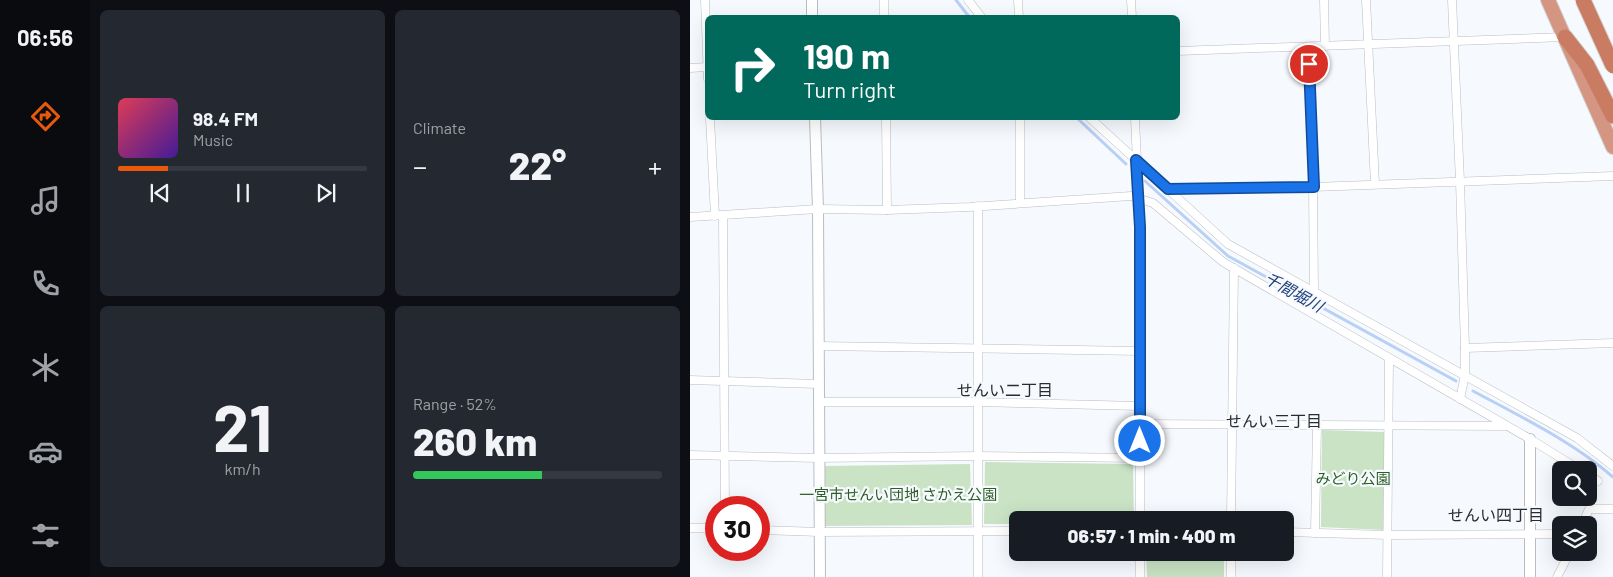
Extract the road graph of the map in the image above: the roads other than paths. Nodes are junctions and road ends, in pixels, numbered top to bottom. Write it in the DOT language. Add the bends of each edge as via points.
graph roads {
  1 [pos="705,0"];
  2 [pos="812,0"];
  3 [pos="884,0"];
  4 [pos="968,0"];
  5 [pos="1018,0"];
  6 [pos="1132,0"];
  7 [pos="1324,0"];
  8 [pos="1366,0"];
  9 [pos="1452,0"];
  10 [pos="1548,0"];
  11 [pos="1582,0"];
  12 [pos="705,15"];
  13 [pos="812,15"];
  14 [pos="884,15"];
  15 [pos="980,15"];
  16 [pos="1019,15"];
  17 [pos="1132,15"];
  18 [pos="1565,37"];
  19 [pos="1598,37"];
  20 [pos="1613,37"];
  21 [pos="1453,41"];
  22 [pos="1368,45"];
  23 [pos="1325,46"];
  24 [pos="1308,47"];
  25 [pos="1180,51"];
  26 [pos="1613,66"];
  27 [pos="690,68"];
  28 [pos="705,68"];
  29 [pos="1613,70"];
  30 [pos="1613,116"];
  31 [pos="710,120"];
  32 [pos="815,120"];
  33 [pos="886,120"];
  34 [pos="1020,120"];
  35 [pos="1092,120"];
  36 [pos="1135,120"];
  37 [pos="1613,147"];
  38 [pos="1136,160"];
  39 [pos="1613,176"];
  40 [pos="1460,181"];
  41 [pos="1375,184"];
  42 [pos="1314,187"];
  43 [pos="1168,189"];
  44 [pos="1138,198"];
  45 [pos="1020,203"];
  46 [pos="978,206"];
  47 [pos="818,209"];
  48 [pos="887,210"];
  49 [pos="719,216"];
  50 [pos="690,217"];
  51 [pos="1234,268"];
  52 [pos="1314,290"];
  53 [pos="1613,343"];
  54 [pos="818,346"];
  55 [pos="1465,348"];
  56 [pos="978,349"];
  57 [pos="1140,351"];
  58 [pos="1389,359"];
  59 [pos="1465,375"];
  60 [pos="690,380"];
  61 [pos="723,380"];
  62 [pos="818,384"];
  63 [pos="1460,399"];
  64 [pos="818,402"];
  65 [pos="978,402"];
  66 [pos="1140,406"];
  67 [pos="1140,424"];
  68 [pos="1232,425"];
  69 [pos="1317,426"];
  70 [pos="1389,426"];
  71 [pos="1508,426"];
  72 [pos="1530,439"];
  73 [pos="690,455"];
  74 [pos="724,455"];
  75 [pos="978,456"];
  76 [pos="818,458"];
  77 [pos="1140,458"];
  78 [pos="1565,461"];
  79 [pos="1613,466"];
  80 [pos="725,496"];
  81 [pos="1613,509"];
  82 [pos="1140,511"];
  83 [pos="1231,511"];
  84 [pos="1586,516"];
  85 [pos="690,528"];
  86 [pos="705,528"];
  87 [pos="770,530"];
  88 [pos="978,531"];
  89 [pos="1009,531"];
  90 [pos="819,532"];
  91 [pos="1294,532"];
  92 [pos="1315,533"];
  93 [pos="1530,534"];
  94 [pos="1552,534"];
  95 [pos="1388,535"];
  96 [pos="1140,561"];
  97 [pos="1231,561"];
  98 [pos="1565,561"];
  99 [pos="820,577"];
  100 [pos="978,577"];
  101 [pos="1140,577"];
  102 [pos="1231,577"];
  103 [pos="1387,577"];
  104 [pos="1530,577"];
  105 [pos="1557,577"];
  1 -- 12 [label="street"];
  2 -- 13 [label="street"];
  3 -- 14 [label="street"];
  4 -- 15 [label="street"];
  5 -- 16 [label="street"];
  6 -- 17 [label="street"];
  7 -- 23 [label="street"];
  8 -- 22 [label="street"];
  9 -- 21 [label="street"];
  10 -- 18 [label="highway"];
  11 -- 19 [label="highway"];
  11 -- 26 [label="highway, bridge"];
  18 -- 21 [label="street"];
  18 -- 30 [label="highway" via="1587,65"];
  18 -- 37 [label="highway"];
  19 -- 20 [label="street"];
  19 -- 29 [label="highway"];
  21 -- 22 [label="street"];
  21 -- 40 [label="street"];
  22 -- 23 [label="street"];
  22 -- 41 [label="street"];
  23 -- 24 [label="street"];
  24 -- 25 [label="street"];
  24 -- 42 [label="street"];
  27 -- 28 [label="street"];
  31 -- 49 [label="street"];
  32 -- 47 [label="street"];
  33 -- 48 [label="street"];
  34 -- 45 [label="street"];
  35 -- 38 [label="street"];
  36 -- 38 [label="street"];
  38 -- 43 [label="street"];
  38 -- 44 [label="street"];
  39 -- 40 [label="street"];
  40 -- 41 [label="street"];
  40 -- 55 [label="street"];
  41 -- 42 [label="street"];
  42 -- 43 [label="street"];
  42 -- 52 [label="street"];
  43 -- 52 [label="street" via="1228,244"];
  44 -- 45 [label="street"];
  44 -- 51 [label="street" via="1153,203"];
  44 -- 57 [label="street"];
  45 -- 46 [label="street"];
  46 -- 48 [label="street"];
  46 -- 56 [label="street"];
  47 -- 48 [label="street"];
  47 -- 49 [label="street"];
  47 -- 54 [label="street"];
  49 -- 50 [label="street"];
  49 -- 61 [label="street"];
  51 -- 58 [label="street"];
  51 -- 68 [label="street"];
  52 -- 59 [label="street"];
  53 -- 55 [label="street"];
  54 -- 56 [label="street"];
  54 -- 62 [label="street"];
  55 -- 59 [label="street"];
  56 -- 57 [label="street"];
  56 -- 65 [label="street"];
  57 -- 66 [label="street"];
  58 -- 63 [label="street"];
  58 -- 70 [label="street"];
  59 -- 63 [label="street"];
  59 -- 79 [label="street" via="1577,438"];
  60 -- 61 [label="street"];
  61 -- 62 [label="street"];
  61 -- 74 [label="street"];
  62 -- 64 [label="street"];
  63 -- 71 [label="street"];
  64 -- 65 [label="street"];
  64 -- 76 [label="street"];
  65 -- 66 [label="street"];
  65 -- 75 [label="street"];
  66 -- 67 [label="street"];
  67 -- 68 [label="street"];
  67 -- 77 [label="street"];
  68 -- 69 [label="street"];
  68 -- 83 [label="street"];
  69 -- 70 [label="street"];
  69 -- 92 [label="street"];
  70 -- 71 [label="street"];
  70 -- 95 [label="street"];
  71 -- 72 [label="street"];
  72 -- 78 [label="street"];
  72 -- 93 [label="street"];
  73 -- 74 [label="street"];
  74 -- 76 [label="street"];
  74 -- 80 [label="street"];
  75 -- 76 [label="street"];
  75 -- 77 [label="street"];
  75 -- 88 [label="street"];
  76 -- 90 [label="street"];
  77 -- 82 [label="street"];
  81 -- 84 [label="street" via="1589,509"];
  85 -- 86 [label="street"];
  87 -- 90 [label="street"];
  88 -- 89 [label="street"];
  88 -- 90 [label="street"];
  88 -- 100 [label="street"];
  90 -- 99 [label="street"];
  91 -- 92 [label="street"];
  92 -- 95 [label="street"];
  93 -- 94 [label="street"];
  93 -- 95 [label="street"];
  93 -- 104 [label="street"];
  95 -- 103 [label="street"];
  96 -- 101 [label="street"];
  97 -- 102 [label="street"];
  98 -- 105 [label="street"];
}
